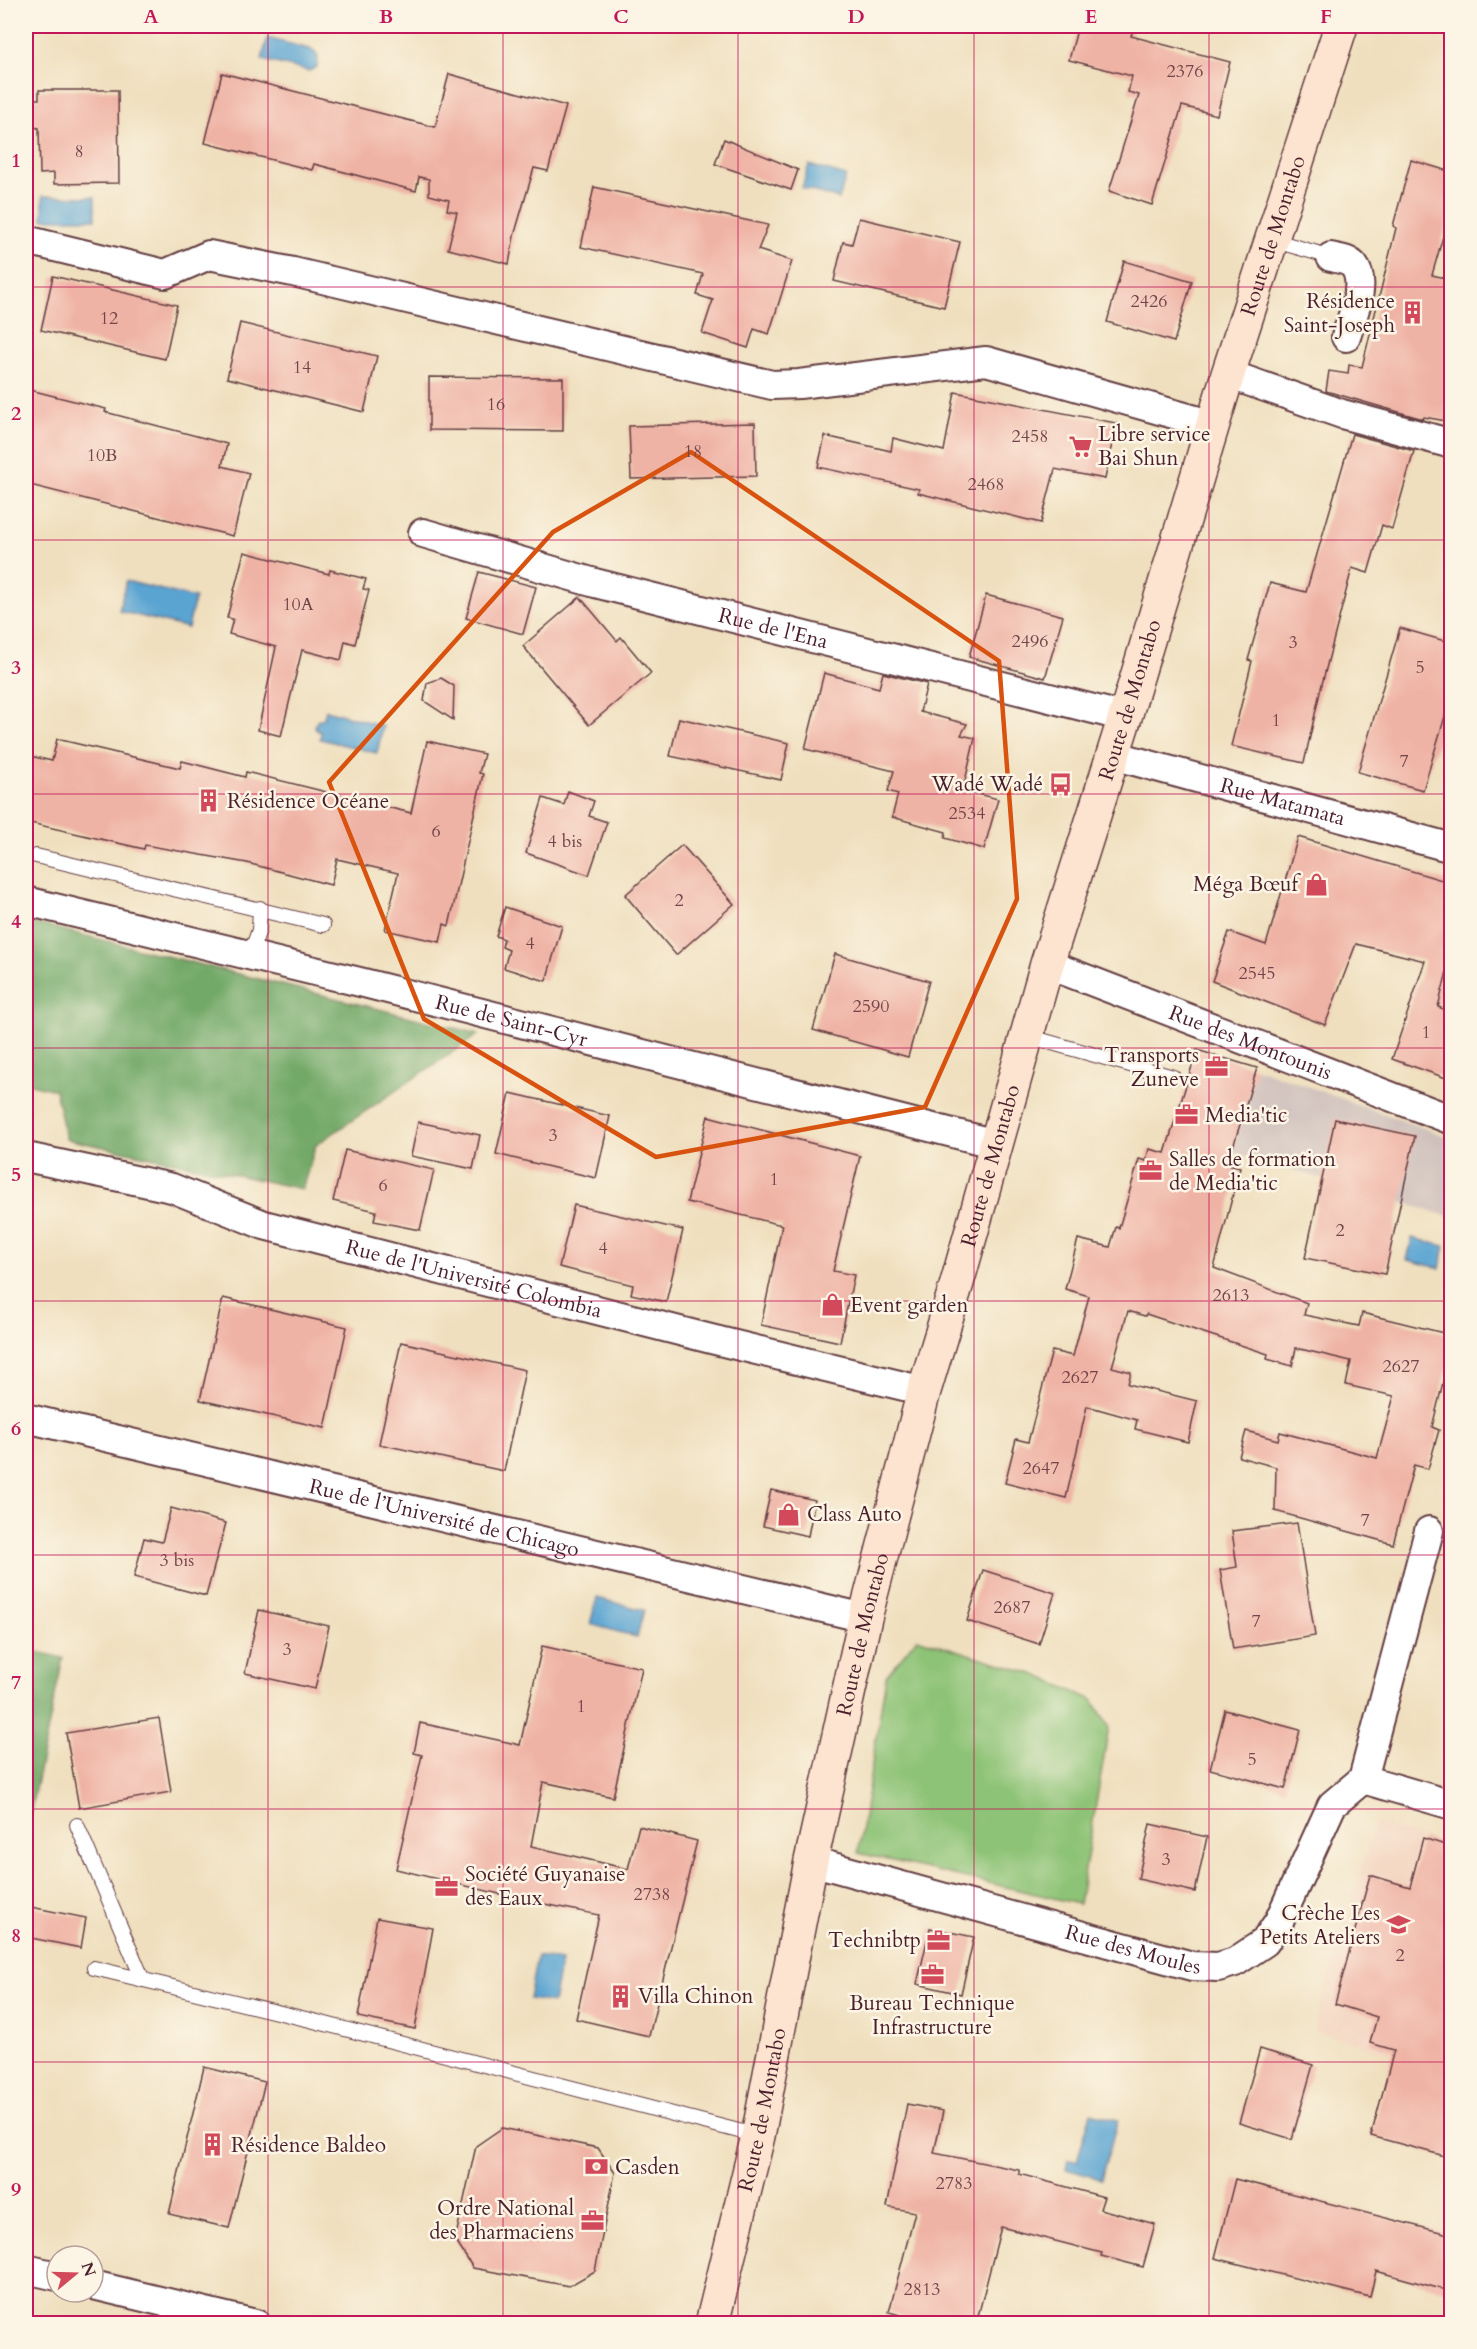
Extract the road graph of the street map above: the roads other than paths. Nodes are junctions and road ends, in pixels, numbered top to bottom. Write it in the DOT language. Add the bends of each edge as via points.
graph roads {
  1 [pos="1341,26"];
  2 [pos="26,240"];
  3 [pos="1272,240"];
  4 [pos="1331,257"];
  5 [pos="1346,337"];
  6 [pos="1228,374"];
  7 [pos="1213,425"];
  8 [pos="1452,444"];
  9 [pos="423,533"];
  10 [pos="1125,717"];
  11 [pos="1113,755"];
  12 [pos="1452,848"];
  13 [pos="36,856"];
  14 [pos="26,901"];
  15 [pos="260,908"];
  16 [pos="323,925"];
  17 [pos="250,955"];
  18 [pos="1047,964"];
  19 [pos="1027,1036"];
  20 [pos="1173,1077"];
  21 [pos="1452,1120"];
  22 [pos="996,1144"];
  23 [pos="26,1158"];
  24 [pos="924,1391"];
  25 [pos="26,1418"];
  26 [pos="1429,1531"];
  27 [pos="865,1618"];
  28 [pos="1363,1779"];
  29 [pos="1452,1805"];
  30 [pos="77,1825"];
  31 [pos="811,1861"];
  32 [pos="94,1968"];
  33 [pos="142,1980"];
  34 [pos="758,2136"];
  35 [pos="26,2269"];
  36 [pos="45,2273"];
  37 [pos="105,2288"];
  38 [pos="255,2324"];
  39 [pos="712,2324"];
  1 -- 3 [label="main road, Route de Montabo"];
  2 -- 7 [label="street" via="165,274 209,255 772,385 986,361"];
  3 -- 4 [label="lane"];
  3 -- 6 [label="main road, Route de Montabo"];
  4 -- 5 [label="street" via="1354,266 1360,284"];
  6 -- 7 [label="main road, Route de Montabo"];
  6 -- 8 [label="street" via="1342,414"];
  7 -- 10 [label="main road, Route de Montabo"];
  9 -- 10 [label="street, Rue de l'Ena" via="594,583"];
  10 -- 11 [label="main road, Route de Montabo"];
  11 -- 12 [label="street, Rue Matamata"];
  11 -- 18 [label="main road, Route de Montabo"];
  13 -- 15 [label="lane"];
  14 -- 17 [label="street, Rue de Saint-Cyr"];
  15 -- 16 [label="lane"];
  15 -- 17 [label="lane" via="259,930"];
  17 -- 22 [label="street, Rue de Saint-Cyr"];
  18 -- 19 [label="main road, Route de Montabo"];
  18 -- 21 [label="street, Rue des Montounis"];
  19 -- 20 [label="lane"];
  19 -- 22 [label="main road, Route de Montabo"];
  22 -- 24 [label="main road, Route de Montabo"];
  23 -- 24 [label="street, Rue de l'Université Colombia" via="172,1188 264,1225"];
  24 -- 27 [label="main road, Route de Montabo"];
  25 -- 27 [label="street, Rue de l’Université de Chicago"];
  26 -- 28 [label="street"];
  27 -- 31 [label="main road, Route de Montabo"];
  28 -- 29 [label="street"];
  28 -- 31 [label="street, Rue des Moules" via="1332,1805 1279,1921 1265,1942 1235,1962 1218,1967 1192,1966"];
  30 -- 33 [label="lane"];
  31 -- 34 [label="main road, Route de Montabo"];
  32 -- 33 [label="lane"];
  33 -- 34 [label="lane"];
  34 -- 39 [label="main road, Route de Montabo"];
  35 -- 36 [label="street"];
  37 -- 38 [label="street"];
}
